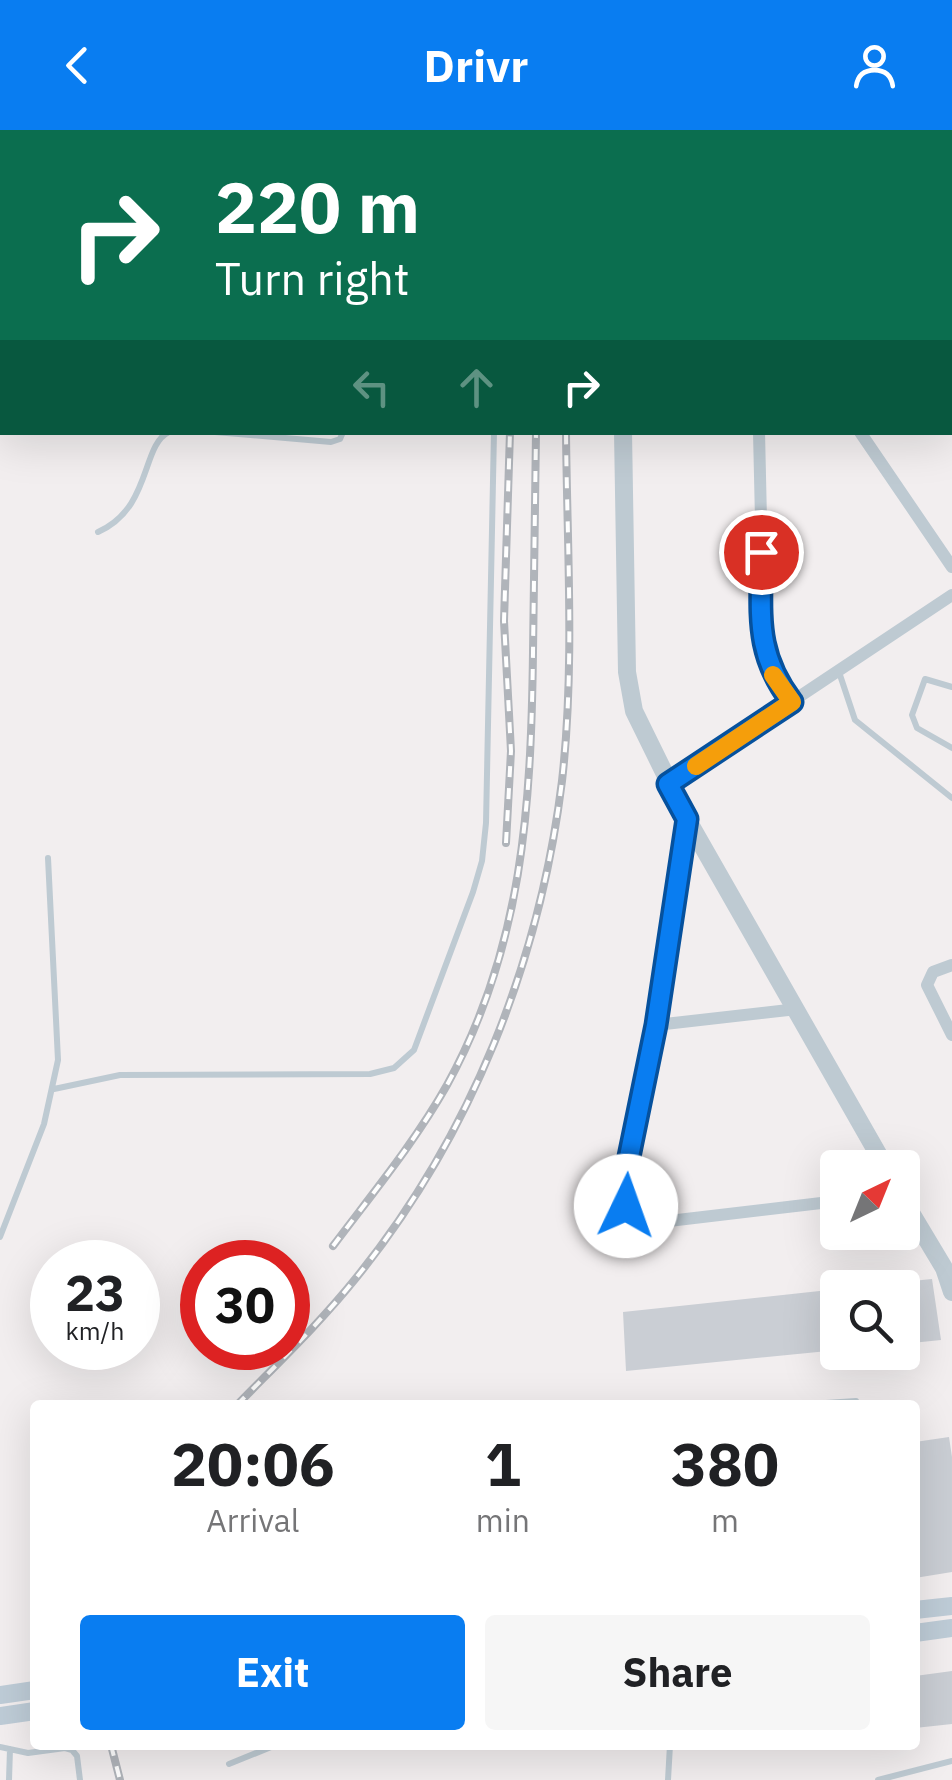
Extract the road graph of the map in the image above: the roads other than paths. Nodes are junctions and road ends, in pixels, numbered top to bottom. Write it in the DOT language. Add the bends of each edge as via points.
graph roads {
  1 [pos="162,435"];
  2 [pos="250,435"];
  3 [pos="342,435"];
  4 [pos="494,435"];
  5 [pos="623,435"];
  6 [pos="759,435"];
  7 [pos="862,435"];
  8 [pos="98,532"];
  9 [pos="952,567"];
  10 [pos="952,595"];
  11 [pos="839,670"];
  12 [pos="952,686"];
  13 [pos="792,702"];
  14 [pos="952,748"];
  15 [pos="668,784"];
  16 [pos="952,798"];
  17 [pos="687,819"];
  18 [pos="48,858"];
  19 [pos="952,965"];
  20 [pos="797,1009"];
  21 [pos="656,1025"];
  22 [pos="952,1035"];
  23 [pos="54,1089"];
  24 [pos="876,1150"];
  25 [pos="820,1203"];
  26 [pos="920,1225"];
  27 [pos="0,1237"];
  28 [pos="948,1266"];
  29 [pos="952,1292"];
  30 [pos="952,1606"];
  31 [pos="920,1609"];
  32 [pos="952,1628"];
  33 [pos="920,1632"];
  34 [pos="30,1691"];
  35 [pos="0,1695"];
  36 [pos="30,1712"];
  37 [pos="0,1716"];
  38 [pos="0,1747"];
  39 [pos="10,1749"];
  40 [pos="50,1750"];
  41 [pos="72,1750"];
  42 [pos="264,1750"];
  43 [pos="670,1750"];
  44 [pos="952,1761"];
  45 [pos="229,1764"];
  46 [pos="9,1780"];
  47 [pos="80,1780"];
  48 [pos="668,1780"];
  49 [pos="878,1780"];
  1 -- 8 [label="lane" via="134,502"];
  2 -- 3 [label="lane" via="330,442"];
  4 -- 23 [label="lane" via="482,860 414,1050 394,1068 370,1074 120,1075"];
  5 -- 15 [label="street" via="628,692"];
  6 -- 13 [label="street" via="764,651"];
  7 -- 9 [label="street"];
  10 -- 11 [label="street"];
  11 -- 13 [label="street"];
  11 -- 16 [label="lane" via="854,720"];
  12 -- 14 [label="lane" via="925,679 912,715 917,728"];
  13 -- 15 [label="street"];
  15 -- 17 [label="street"];
  17 -- 20 [label="street"];
  17 -- 21 [label="street"];
  18 -- 23 [label="lane"];
  19 -- 22 [label="street" via="933,972 927,985"];
  20 -- 21 [label="street"];
  20 -- 24 [label="street"];
  21 -- 25 [label="street" via="624,1181 630,1213 652,1224"];
  23 -- 27 [label="lane"];
  26 -- 28 [label="street"];
  28 -- 29 [label="street"];
  30 -- 31 [label="main road"];
  32 -- 33 [label="main road"];
  34 -- 35 [label="main road"];
  36 -- 37 [label="main road"];
  38 -- 39 [label="lane"];
  39 -- 40 [label="lane"];
  39 -- 46 [label="lane"];
  41 -- 47 [label="lane"];
  42 -- 45 [label="lane"];
  43 -- 48 [label="lane"];
  44 -- 49 [label="lane"];
}
